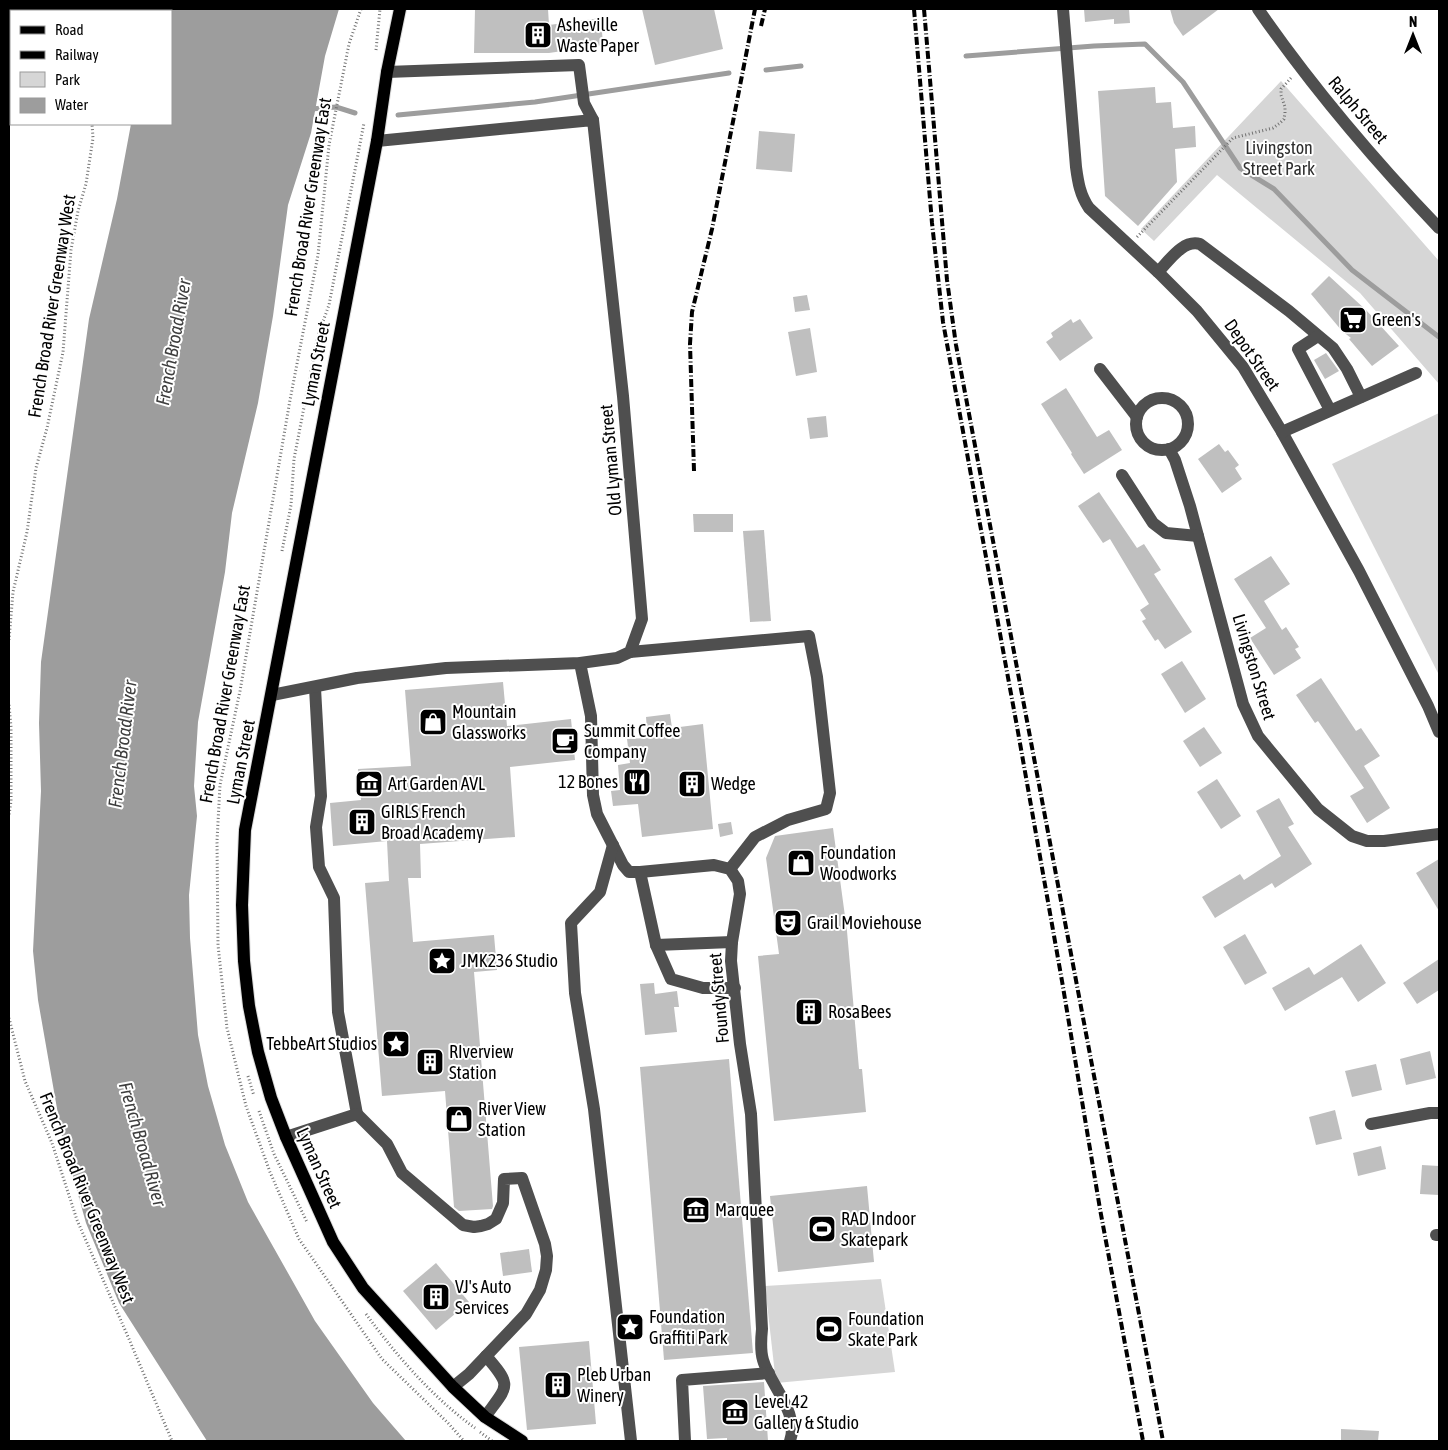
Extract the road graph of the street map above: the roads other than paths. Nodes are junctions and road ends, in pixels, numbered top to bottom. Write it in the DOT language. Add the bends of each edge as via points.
graph roads {
  1 [pos="400,9"];
  2 [pos="1064,9"];
  3 [pos="1258,9"];
  4 [pos="387,72"];
  5 [pos="593,120"];
  6 [pos="377,141"];
  7 [pos="1439,228"];
  8 [pos="1158,272"];
  9 [pos="1318,336"];
  10 [pos="1100,369"];
  11 [pos="1416,373"];
  12 [pos="1361,397"];
  13 [pos="1330,410"];
  14 [pos="1137,417"];
  15 [pos="1282,432"];
  16 [pos="1169,449"];
  17 [pos="1122,474"];
  18 [pos="1198,536"];
  19 [pos="630,652"];
  20 [pos="580,663"];
  21 [pos="315,688"];
  22 [pos="272,695"];
  23 [pos="1434,704"];
  24 [pos="1438,725"];
  25 [pos="1439,834"];
  26 [pos="613,845"];
  27 [pos="730,868"];
  28 [pos="640,872"];
  29 [pos="732,942"];
  30 [pos="656,945"];
  31 [pos="735,988"];
  32 [pos="1439,1113"];
  33 [pos="357,1114"];
  34 [pos="1371,1124"];
  35 [pos="286,1137"];
  36 [pos="486,1356"];
  37 [pos="769,1373"];
  38 [pos="453,1387"];
  39 [pos="485,1417"];
  40 [pos="522,1441"];
  41 [pos="631,1441"];
  42 [pos="684,1441"];
  43 [pos="790,1441"];
  1 -- 4 [label="main road, Lyman Street"];
  2 -- 8 [label="street, Depot Street" via="1076,167 1081,194 1089,208"];
  3 -- 7 [label="street, Ralph Street" via="1302,70 1396,184"];
  4 -- 5 [label="street" via="579,65 584,103"];
  4 -- 6 [label="main road, Lyman Street"];
  5 -- 6 [label="street"];
  5 -- 19 [label="street, Old Lyman Street" via="623,396 642,619"];
  6 -- 22 [label="main road, Lyman Street"];
  8 -- 9 [label="street" via="1184,245 1200,244"];
  8 -- 15 [label="street, Depot Street" via="1203,317 1243,367"];
  9 -- 12 [label="street" via="1341,359"];
  9 -- 13 [label="street" via="1298,348"];
  10 -- 14 [label="street"];
  11 -- 12 [label="street"];
  12 -- 13 [label="street"];
  13 -- 15 [label="street"];
  14 -- 16 [label="street" via="1136,429 1141,440 1150,448"];
  14 -- 16 [label="street" via="1151,400 1163,397 1175,400 1184,408 1189,419 1188,431 1183,441"];
  15 -- 23 [label="street, Depot Street"];
  16 -- 18 [label="street, Livingston Street"];
  17 -- 18 [label="street" via="1153,523 1166,533"];
  18 -- 25 [label="street, Livingston Street" via="1243,704 1258,736 1318,809 1352,836 1384,841"];
  19 -- 20 [label="street" via="617,658"];
  19 -- 27 [label="street" via="809,636 830,793 826,809 788,820 755,837"];
  20 -- 21 [label="street" via="446,668 357,678"];
  20 -- 26 [label="street" via="591,716 593,795 597,814"];
  21 -- 22 [label="street"];
  21 -- 33 [label="street" via="321,796 316,827 319,867 334,898 338,1012"];
  22 -- 35 [label="main road, Lyman Street" via="245,830 242,905 249,1006 258,1052"];
  23 -- 24 [label="street, Depot Street"];
  26 -- 28 [label="street" via="629,872"];
  26 -- 41 [label="street" via="600,892 571,923 575,993 594,1109"];
  27 -- 28 [label="street" via="714,864"];
  27 -- 29 [label="street, Foundy Street" via="738,881 740,894"];
  28 -- 30 [label="street"];
  29 -- 30 [label="street"];
  29 -- 31 [label="street, Foundy Street"];
  30 -- 31 [label="street" via="671,979 703,988"];
  31 -- 37 [label="street, Foundy Street" via="752,1122 761,1348"];
  32 -- 34 [label="street"];
  33 -- 35 [label="street"];
  33 -- 36 [label="street" via="387,1144 402,1173 463,1225 482,1226 496,1219 503,1203 504,1179 522,1178 545,1244 546,1270 540,1290 526,1314"];
  35 -- 38 [label="main road, Lyman Street" via="333,1242 363,1288"];
  36 -- 38 [label="street"];
  36 -- 39 [label="street" via="505,1382 503,1391"];
  37 -- 42 [label="street" via="682,1380"];
  37 -- 43 [label="street, Foundy Street" via="786,1405 792,1436"];
  38 -- 39 [label="main road, Lyman Street"];
  39 -- 40 [label="main road, Lyman Street"];
}
